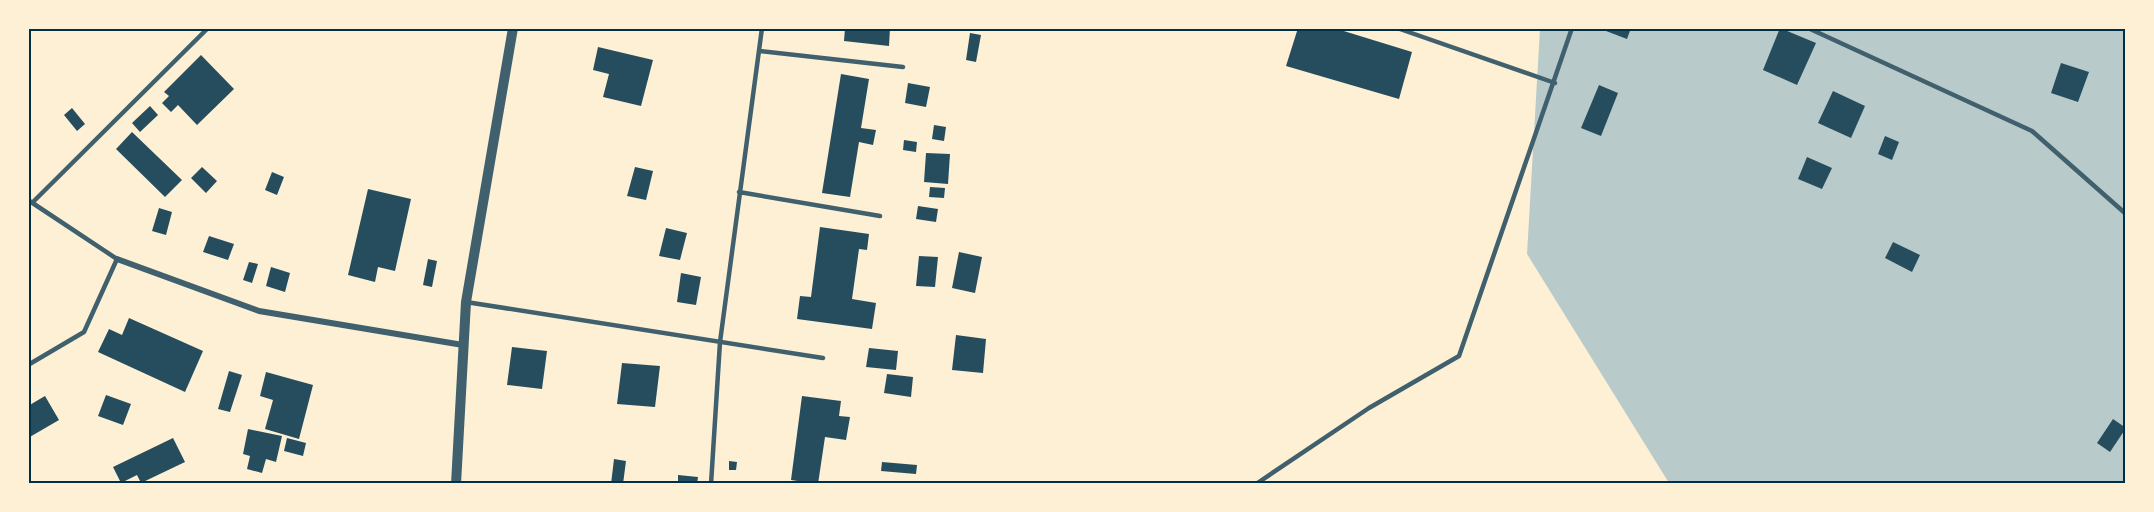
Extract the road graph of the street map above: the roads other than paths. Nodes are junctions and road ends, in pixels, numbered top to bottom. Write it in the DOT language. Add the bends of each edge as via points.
graph roads {
  1 [pos="208,28"];
  2 [pos="513,28"];
  3 [pos="762,28"];
  4 [pos="1397,28"];
  5 [pos="1572,28"];
  6 [pos="1808,28"];
  7 [pos="760,51"];
  8 [pos="903,67"];
  9 [pos="1555,83"];
  10 [pos="739,192"];
  11 [pos="31,200"];
  12 [pos="2126,214"];
  13 [pos="880,216"];
  14 [pos="117,259"];
  15 [pos="466,302"];
  16 [pos="720,342"];
  17 [pos="463,345"];
  18 [pos="823,358"];
  19 [pos="28,365"];
  20 [pos="456,483"];
  21 [pos="711,483"];
  22 [pos="1256,483"];
  1 -- 11 [label="lane"];
  2 -- 15 [label="street"];
  3 -- 7 [label="lane"];
  4 -- 9 [label="lane"];
  5 -- 9 [label="lane"];
  6 -- 12 [label="lane" via="2032,131"];
  7 -- 8 [label="lane"];
  7 -- 10 [label="lane"];
  9 -- 22 [label="lane" via="1459,356 1370,408"];
  10 -- 13 [label="lane"];
  10 -- 16 [label="lane"];
  11 -- 14 [label="lane"];
  14 -- 17 [label="street" via="259,311"];
  14 -- 19 [label="lane" via="84,332"];
  15 -- 16 [label="lane"];
  15 -- 17 [label="street"];
  16 -- 18 [label="lane"];
  16 -- 21 [label="lane"];
  17 -- 20 [label="street"];
}
